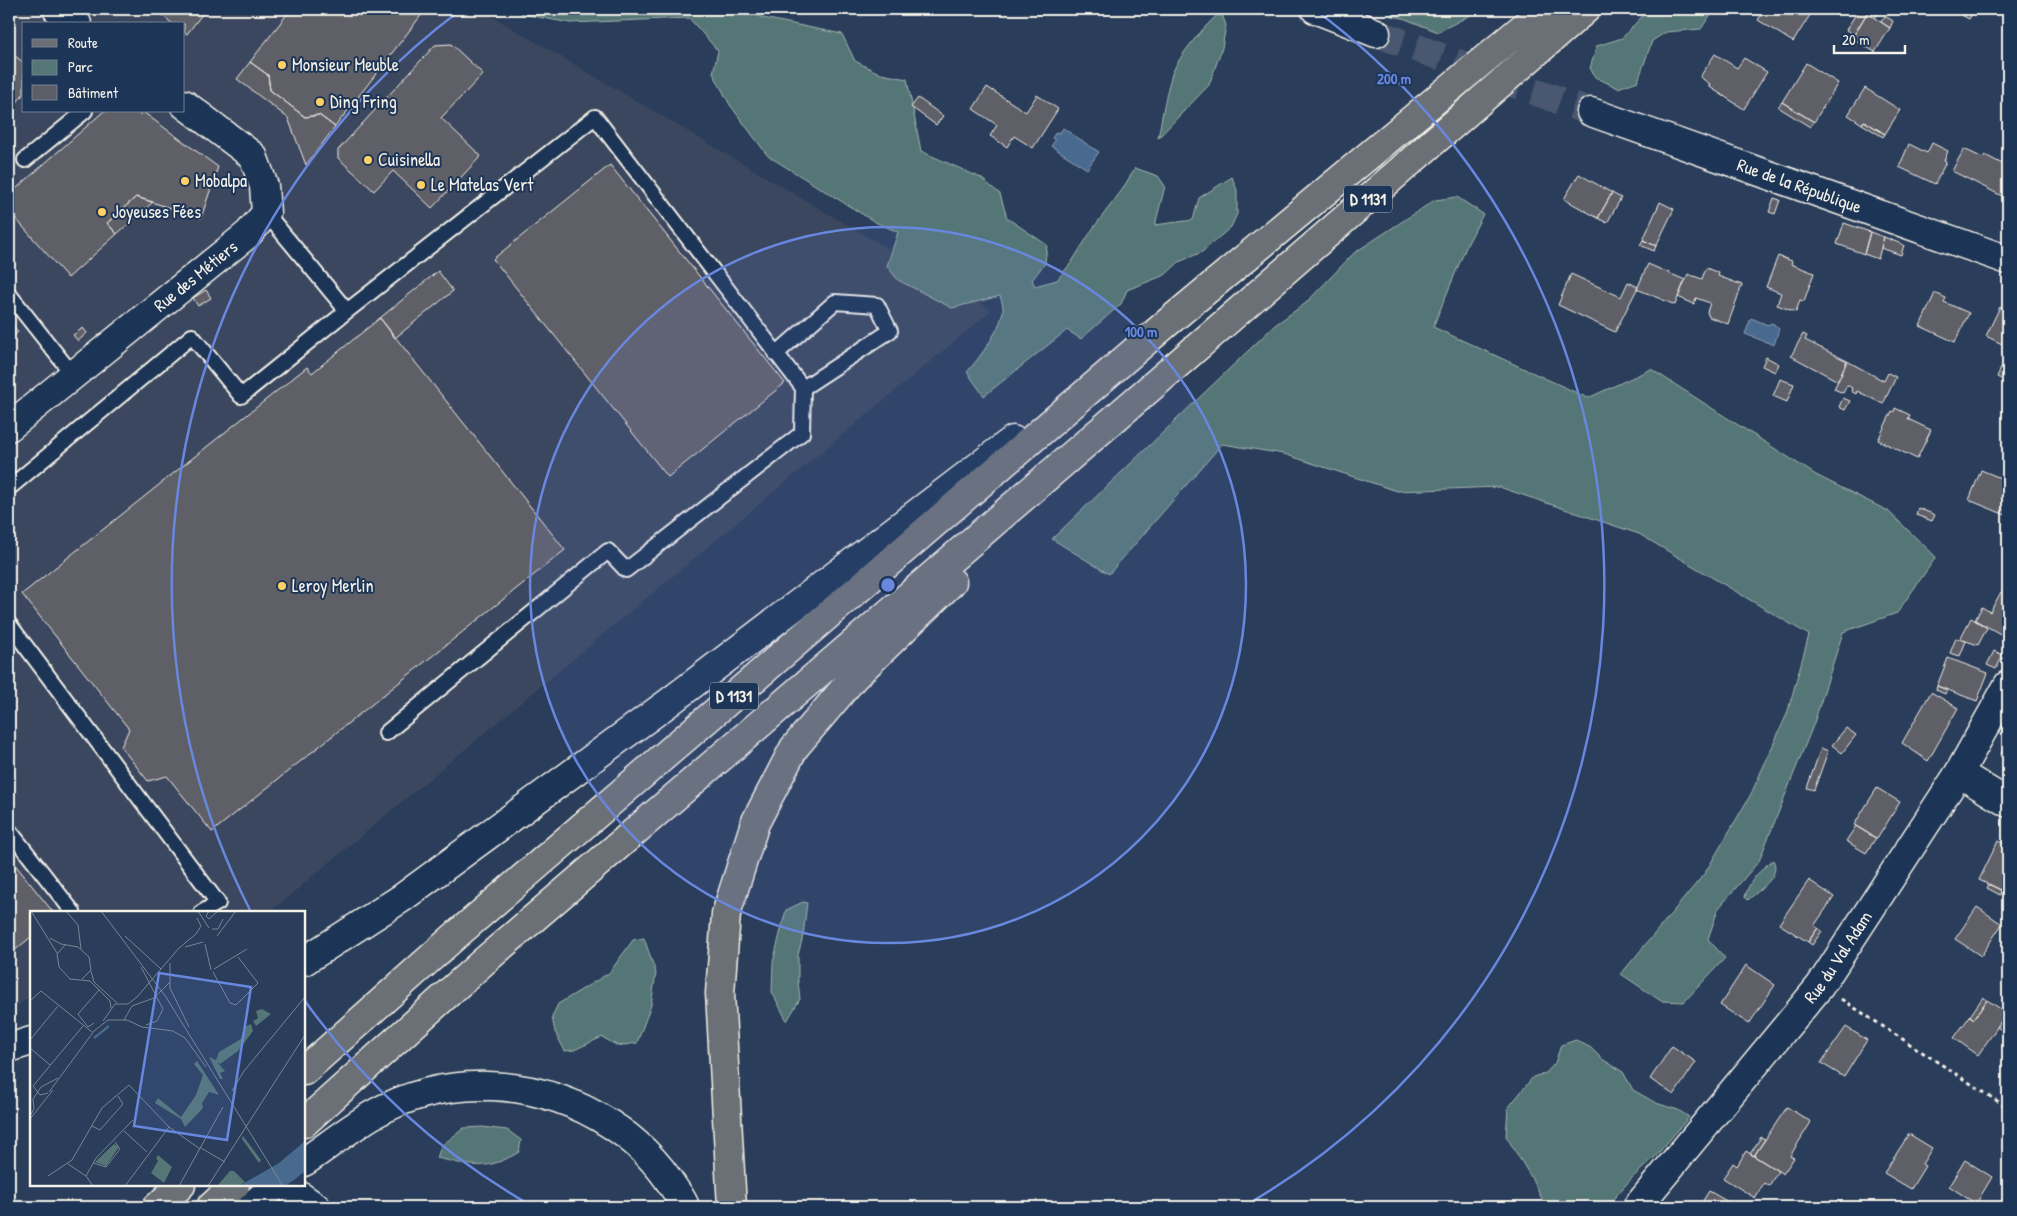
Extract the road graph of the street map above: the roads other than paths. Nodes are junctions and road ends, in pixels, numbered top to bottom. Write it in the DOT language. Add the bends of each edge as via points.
graph roads {
  1 [pos="57,9"];
  2 [pos="1315,9"];
  3 [pos="1545,9"];
  4 [pos="1586,9"];
  5 [pos="74,22"];
  6 [pos="1376,33"];
  7 [pos="185,105"];
  8 [pos="84,112"];
  9 [pos="1591,112"];
  10 [pos="25,160"];
  11 [pos="266,213"];
  12 [pos="2008,260"];
  13 [pos="9,294"];
  14 [pos="347,311"];
  15 [pos="1167,323"];
  16 [pos="776,354"];
  17 [pos="73,375"];
  18 [pos="803,388"];
  19 [pos="1149,389"];
  20 [pos="9,428"];
  21 [pos="9,488"];
  22 [pos="9,624"];
  23 [pos="2008,685"];
  24 [pos="386,733"];
  25 [pos="1959,773"];
  26 [pos="2008,803"];
  27 [pos="9,830"];
  28 [pos="72,911"];
  29 [pos="204,911"];
  30 [pos="305,960"];
  31 [pos="30,1041"];
  32 [pos="9,1048"];
  33 [pos="305,1070"];
  34 [pos="305,1122"];
  35 [pos="305,1161"];
  36 [pos="180,1186"];
  37 [pos="233,1186"];
  38 [pos="275,1186"];
  39 [pos="285,1186"];
  40 [pos="157,1207"];
  41 [pos="211,1207"];
  42 [pos="250,1207"];
  43 [pos="316,1207"];
  44 [pos="685,1207"];
  45 [pos="732,1207"];
  46 [pos="1637,1207"];
  1 -- 5 [label="street"];
  2 -- 6 [label="street"];
  3 -- 15 [label="main road, D 1131"];
  4 -- 19 [label="main road, D 1131"];
  7 -- 11 [label="street" via="253,156 264,186"];
  8 -- 10 [label="lane"];
  9 -- 12 [label="street, Rue de la République"];
  11 -- 14 [label="lane"];
  11 -- 17 [label="street, Rue des Métiers" via="248,234"];
  13 -- 17 [label="lane"];
  14 -- 16 [label="lane" via="595,117"];
  14 -- 21 [label="lane" via="241,396 192,336"];
  15 -- 30 [label="street" via="668,703 402,898"];
  15 -- 33 [label="main road, D 1131" via="477,917"];
  16 -- 18 [label="lane"];
  16 -- 18 [label="lane" via="835,302 877,305 890,331"];
  17 -- 20 [label="street, Rue des Métiers"];
  18 -- 24 [label="lane" via="802,433 626,570 608,551"];
  19 -- 34 [label="main road, D 1131" via="483,962"];
  19 -- 45 [label="main road" via="854,677 794,748 755,823 726,914 720,993"];
  22 -- 29 [label="lane" via="218,902"];
  23 -- 25 [label="street, Rue du Val Adam"];
  25 -- 26 [label="street"];
  25 -- 46 [label="street, Rue du Val Adam" via="1820,986"];
  27 -- 28 [label="lane"];
  31 -- 32 [label="street"];
  35 -- 44 [label="street" via="373,1114 408,1099 457,1086 496,1086 536,1091 574,1104 606,1121 632,1138 660,1166"];
  36 -- 40 [label="main road"];
  37 -- 41 [label="main road"];
  38 -- 42 [label="street"];
  39 -- 43 [label="street"];
}
